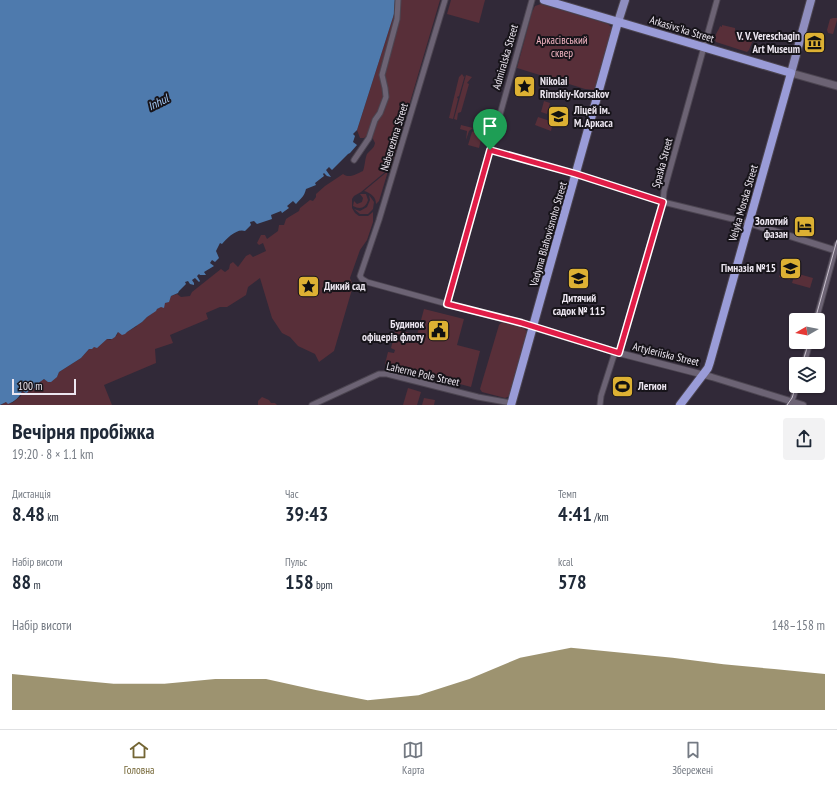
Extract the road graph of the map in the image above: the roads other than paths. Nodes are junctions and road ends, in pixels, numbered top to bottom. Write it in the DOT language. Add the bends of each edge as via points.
graph roads {
  1 [pos="398,0"];
  2 [pos="445,0"];
  3 [pos="532,0"];
  4 [pos="544,0"];
  5 [pos="625,0"];
  6 [pos="717,0"];
  7 [pos="811,0"];
  8 [pos="618,22"];
  9 [pos="704,47"];
  10 [pos="791,73"];
  11 [pos="837,86"];
  12 [pos="490,150"];
  13 [pos="354,160"];
  14 [pos="576,174"];
  15 [pos="663,202"];
  16 [pos="749,223"];
  17 [pos="836,248"];
  18 [pos="362,279"];
  19 [pos="447,304"];
  20 [pos="818,313"];
  21 [pos="533,327"];
  22 [pos="617,352"];
  23 [pos="703,374"];
  24 [pos="794,393"];
  25 [pos="790,403"];
  26 [pos="511,404"];
  27 [pos="312,405"];
  28 [pos="600,405"];
  29 [pos="680,405"];
  30 [pos="803,405"];
  1 -- 13 [label="street" via="397,19 382,75 386,97 369,138"];
  2 -- 18 [label="street, Naberezhna Street" via="380,220 361,272"];
  3 -- 12 [label="street, Admiralska Street"];
  4 -- 8 [label="highway, Arkasivs'ka Street"];
  5 -- 8 [label="main road, Vadyma Blahovisnoho Street"];
  6 -- 9 [label="street, Spaska Street"];
  7 -- 10 [label="main road, Velyka Morska Street"];
  8 -- 9 [label="highway, Arkasivs'ka Street"];
  8 -- 14 [label="highway, Vadyma Blahovisnoho Street"];
  9 -- 10 [label="highway, Arkasivs'ka Street"];
  9 -- 15 [label="street, Spaska Street"];
  10 -- 11 [label="main road, Arkasivs'ka Street"];
  10 -- 16 [label="highway, Velyka Morska Street"];
  12 -- 14 [label="street"];
  12 -- 19 [label="street, Admiralska Street"];
  14 -- 15 [label="street"];
  14 -- 21 [label="highway, Vadyma Blahovisnoho Street"];
  15 -- 16 [label="street"];
  15 -- 22 [label="street, Spaska Street"];
  16 -- 17 [label="street"];
  16 -- 23 [label="highway, Velyka Morska Street" via="710,362"];
  17 -- 20 [label="street"];
  18 -- 19 [label="street, Artyleriiska Street"];
  19 -- 21 [label="street, Artyleriiska Street"];
  21 -- 22 [label="street, Artyleriiska Street"];
  21 -- 26 [label="highway, Vadyma Blahovisnoho Street"];
  22 -- 23 [label="street, Artyleriiska Street"];
  22 -- 28 [label="street, Spaska Street"];
  23 -- 25 [label="street, Artyleriiska Street"];
  23 -- 29 [label="highway, Velyka Morska Street"];
  24 -- 25 [label="street"];
  25 -- 30 [label="street, Artyleriiska Street"];
  26 -- 27 [label="street, Laherne Pole Street" via="379,374"];
}
